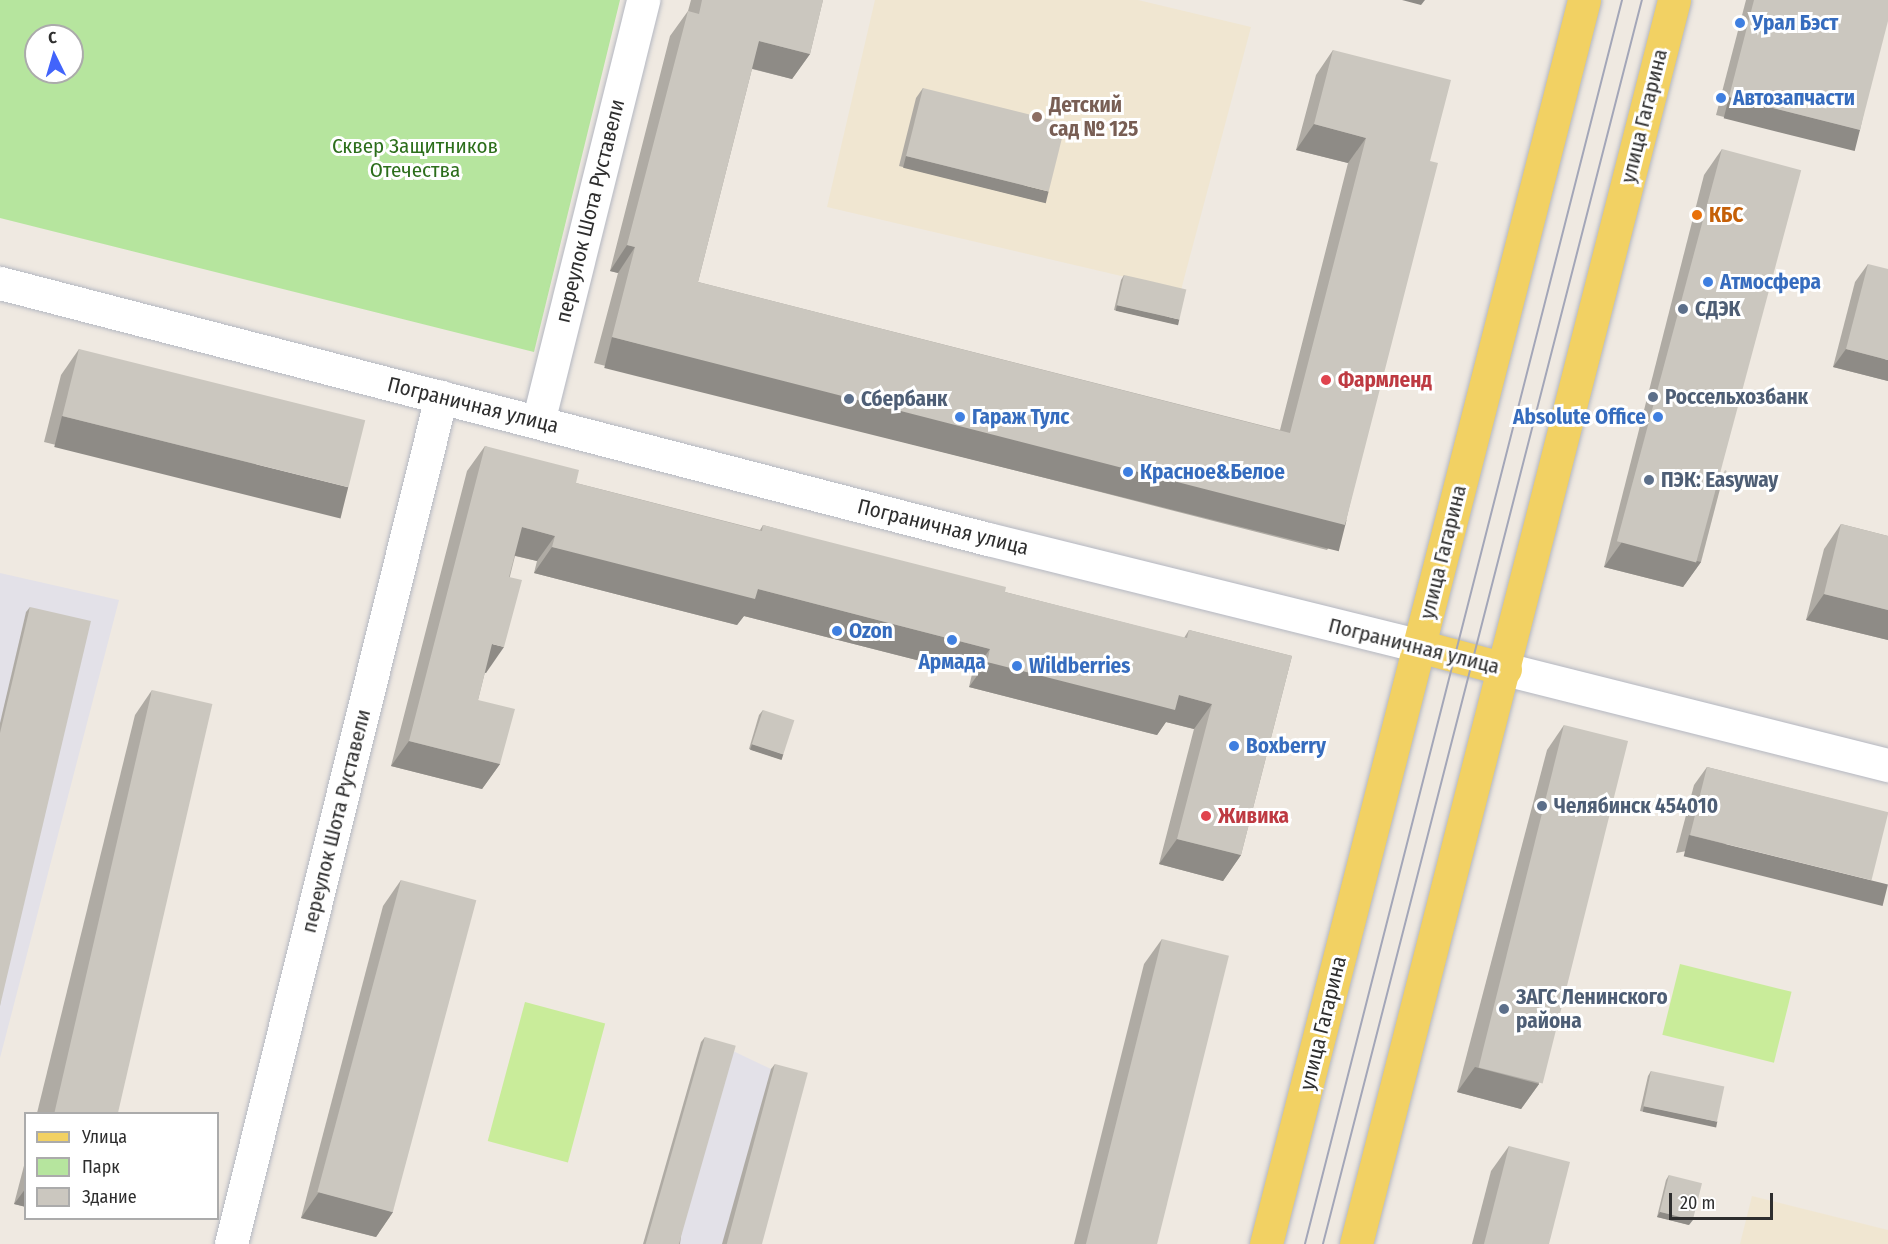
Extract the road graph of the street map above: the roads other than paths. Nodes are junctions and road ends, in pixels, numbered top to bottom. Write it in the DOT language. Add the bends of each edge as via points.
graph roads {
  1 [pos="643,0"];
  2 [pos="1584,0"];
  3 [pos="1674,0"];
  4 [pos="0,283"];
  5 [pos="441,397"];
  6 [pos="538,422"];
  7 [pos="1419,646"];
  8 [pos="1505,669"];
  9 [pos="1888,765"];
  10 [pos="231,1244"];
  11 [pos="1266,1244"];
  12 [pos="1356,1244"];
  1 -- 6 [label="street, переулок Шота Руставели"];
  2 -- 7 [label="main road, улица Гагарина"];
  3 -- 8 [label="main road, улица Гагарина"];
  4 -- 5 [label="street, Пограничная улица"];
  5 -- 6 [label="street, Пограничная улица"];
  5 -- 10 [label="street, переулок Шота Руставели"];
  6 -- 7 [label="street, Пограничная улица"];
  7 -- 8 [label="main road, Пограничная улица"];
  7 -- 11 [label="main road, улица Гагарина"];
  8 -- 9 [label="street, Пограничная улица"];
  8 -- 12 [label="main road, улица Гагарина"];
}
